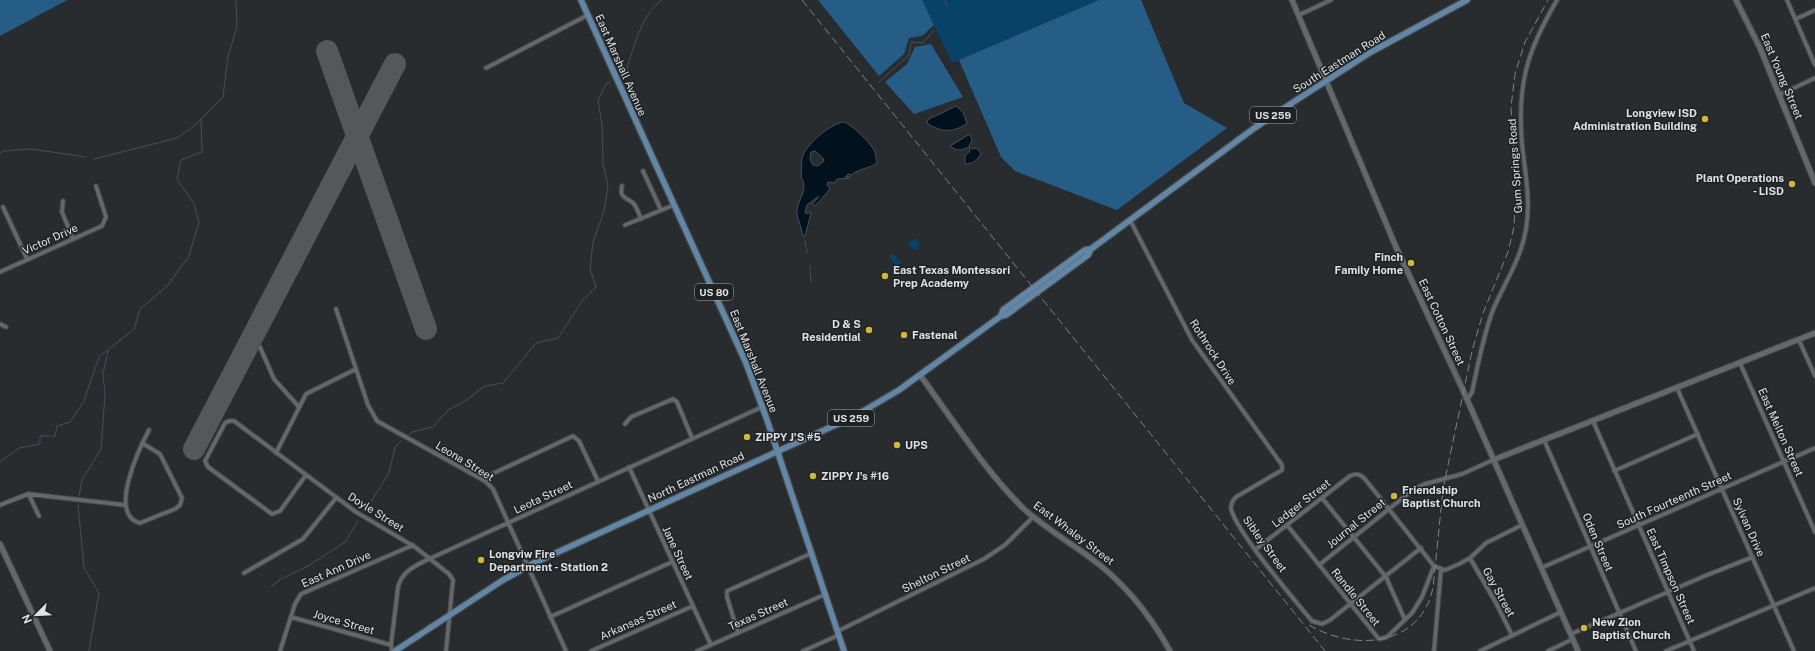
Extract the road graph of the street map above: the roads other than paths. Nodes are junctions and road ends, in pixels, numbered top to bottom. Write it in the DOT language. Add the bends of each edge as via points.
graph roads {
  1 [pos="581,0"];
  2 [pos="1292,0"];
  3 [pos="1331,0"];
  4 [pos="1467,0"];
  5 [pos="1557,0"];
  6 [pos="1787,0"];
  7 [pos="1738,1"];
  8 [pos="1815,10"];
  9 [pos="588,15"];
  10 [pos="1299,15"];
  11 [pos="1796,19"];
  12 [pos="1815,65"];
  13 [pos="486,68"];
  14 [pos="1815,78"];
  15 [pos="1326,80"];
  16 [pos="1779,94"];
  17 [pos="643,171"];
  18 [pos="1815,183"];
  19 [pos="96,186"];
  20 [pos="622,186"];
  21 [pos="63,201"];
  22 [pos="674,205"];
  23 [pos="3,207"];
  24 [pos="661,210"];
  25 [pos="641,219"];
  26 [pos="1130,220"];
  27 [pos="625,225"];
  28 [pos="73,239"];
  29 [pos="27,259"];
  30 [pos="0,272"];
  31 [pos="1036,290"];
  32 [pos="336,309"];
  33 [pos="0,324"];
  34 [pos="6,327"];
  35 [pos="1815,334"];
  36 [pos="1799,340"];
  37 [pos="260,347"];
  38 [pos="1740,363"];
  39 [pos="356,369"];
  40 [pos="920,375"];
  41 [pos="1815,376"];
  42 [pos="1677,388"];
  43 [pos="1466,400"];
  44 [pos="762,406"];
  45 [pos="299,407"];
  46 [pos="1593,420"];
  47 [pos="625,424"];
  48 [pos="149,430"];
  49 [pos="1698,434"];
  50 [pos="692,438"];
  51 [pos="1544,440"];
  52 [pos="142,443"];
  53 [pos="1815,448"];
  54 [pos="778,451"];
  55 [pos="276,453"];
  56 [pos="1493,460"];
  57 [pos="1784,461"];
  58 [pos="1282,465"];
  59 [pos="629,467"];
  60 [pos="1614,471"];
  61 [pos="306,475"];
  62 [pos="485,481"];
  63 [pos="598,481"];
  64 [pos="1723,489"];
  65 [pos="29,494"];
  66 [pos="336,498"];
  67 [pos="1322,498"];
  68 [pos="0,505"];
  69 [pos="126,505"];
  70 [pos="1389,509"];
  71 [pos="649,510"];
  72 [pos="39,516"];
  73 [pos="1033,517"];
  74 [pos="509,523"];
  75 [pos="1287,525"];
  76 [pos="1522,525"];
  77 [pos="1638,526"];
  78 [pos="1815,532"];
  79 [pos="1354,537"];
  80 [pos="0,544"];
  81 [pos="413,545"];
  82 [pos="1590,547"];
  83 [pos="1421,548"];
  84 [pos="1256,549"];
  85 [pos="812,552"];
  86 [pos="1753,557"];
  87 [pos="1470,558"];
  88 [pos="429,559"];
  89 [pos="672,562"];
  90 [pos="1319,565"];
  91 [pos="528,566"];
  92 [pos="1434,566"];
  93 [pos="1541,568"];
  94 [pos="1441,570"];
  95 [pos="244,573"];
  96 [pos="1386,577"];
  97 [pos="1815,588"];
  98 [pos="1668,591"];
  99 [pos="826,594"];
  100 [pos="1350,604"];
  101 [pos="693,606"];
  102 [pos="1775,606"];
  103 [pos="1560,612"];
  104 [pos="1619,613"];
  105 [pos="450,615"];
  106 [pos="292,617"];
  107 [pos="550,617"];
  108 [pos="1405,620"];
  109 [pos="738,633"];
  110 [pos="838,633"];
  111 [pos="1512,635"];
  112 [pos="1572,636"];
  113 [pos="1690,640"];
  114 [pos="391,645"];
  115 [pos="711,645"];
  116 [pos="50,651"];
  117 [pos="280,651"];
  118 [pos="393,651"];
  119 [pos="446,651"];
  120 [pos="566,651"];
  121 [pos="591,651"];
  122 [pos="698,651"];
  123 [pos="803,651"];
  124 [pos="844,651"];
  125 [pos="1170,651"];
  126 [pos="1434,651"];
  127 [pos="1480,651"];
  128 [pos="1548,651"];
  129 [pos="1578,651"];
  130 [pos="1636,651"];
  131 [pos="1666,651"];
  132 [pos="1694,651"];
  133 [pos="1794,651"];
  1 -- 9 [label="main road, East Marshall Avenue / US 80"];
  2 -- 10 [label="street, East Cotton Street"];
  3 -- 10 [label="street"];
  4 -- 15 [label="main road, South Eastman Road / US 259" via="1401,35"];
  5 -- 43 [label="street, Gum Springs Road" via="1531,50 1522,83 1521,120 1528,209 1522,246 1491,316 1472,392"];
  6 -- 11 [label="street"];
  7 -- 16 [label="street, East Young Street"];
  8 -- 11 [label="street"];
  9 -- 13 [label="street"];
  9 -- 22 [label="main road, East Marshall Avenue / US 80"];
  10 -- 15 [label="street, East Cotton Street"];
  11 -- 12 [label="street"];
  14 -- 16 [label="street"];
  15 -- 26 [label="main road, South Eastman Road / US 259" via="1253,129"];
  15 -- 43 [label="street, East Cotton Street" via="1404,264"];
  16 -- 18 [label="street, East Young Street"];
  17 -- 24 [label="street"];
  19 -- 28 [label="street, Victor Drive" via="106,215 105,221 98,228"];
  20 -- 25 [label="street" via="622,196 634,205"];
  21 -- 28 [label="street" via="62,212"];
  22 -- 24 [label="street"];
  22 -- 44 [label="main road, East Marshall Avenue / US 80" via="727,320"];
  23 -- 29 [label="street"];
  24 -- 25 [label="street"];
  25 -- 27 [label="street"];
  26 -- 31 [label="main road, South Eastman Road / US 259" via="1091,249 1088,255"];
  26 -- 58 [label="street, Rothrock Drive" via="1189,335"];
  28 -- 29 [label="street, Victor Drive"];
  29 -- 30 [label="street, Victor Drive"];
  31 -- 40 [label="main road, North Eastman Road / US 259" via="1006,315 1001,316"];
  32 -- 39 [label="street, Leona Street"];
  33 -- 34 [label="street"];
  35 -- 36 [label="street"];
  36 -- 38 [label="street"];
  36 -- 41 [label="street"];
  37 -- 45 [label="street" via="274,379"];
  38 -- 42 [label="street"];
  38 -- 57 [label="street, East Melton Street"];
  39 -- 45 [label="street" via="309,392"];
  39 -- 62 [label="street, Leona Street" via="368,405 379,422"];
  40 -- 54 [label="main road, North Eastman Road / US 259" via="863,412"];
  40 -- 73 [label="street, East Whaley Street" via="997,479"];
  42 -- 46 [label="street"];
  42 -- 49 [label="street, Sylvan Drive"];
  43 -- 56 [label="street, East Cotton Street"];
  44 -- 50 [label="street, Leota Street"];
  44 -- 54 [label="main road, East Marshall Avenue / US 80"];
  45 -- 55 [label="street"];
  46 -- 51 [label="street"];
  46 -- 60 [label="street, East Timpson Street"];
  47 -- 50 [label="street" via="631,417 673,399 677,402"];
  48 -- 52 [label="street"];
  49 -- 60 [label="street"];
  49 -- 64 [label="street, Sylvan Drive"];
  50 -- 59 [label="street, Leota Street"];
  51 -- 56 [label="street"];
  51 -- 82 [label="street, Oden Street"];
  52 -- 69 [label="street" via="133,464"];
  52 -- 69 [label="street" via="160,454 182,501 175,509 142,523 132,519"];
  53 -- 57 [label="street, South Fourteenth Street"];
  54 -- 71 [label="main road, North Eastman Road / US 259"];
  54 -- 85 [label="main road, East Marshall Avenue / US 80"];
  55 -- 61 [label="street, Doyle Street"];
  55 -- 61 [label="street, Doyle Street" via="235,422 229,421 224,424 205,464 270,514 280,511"];
  56 -- 70 [label="street, Journal Street" via="1418,487"];
  56 -- 76 [label="street, East Cotton Street"];
  57 -- 64 [label="street, South Fourteenth Street"];
  57 -- 78 [label="street, East Melton Street"];
  58 -- 84 [label="street, Sibley Street" via="1282,470 1238,495 1231,504 1237,521"];
  59 -- 63 [label="street, Leota Street"];
  59 -- 71 [label="street, Jane Street"];
  60 -- 77 [label="street, East Timpson Street"];
  61 -- 66 [label="street, Doyle Street"];
  62 -- 63 [label="street" via="492,474 574,436 580,441"];
  62 -- 74 [label="street, Leona Street" via="494,490"];
  63 -- 74 [label="street, Leota Street"];
  64 -- 77 [label="street, South Fourteenth Street"];
  64 -- 86 [label="street, Sylvan Drive"];
  65 -- 68 [label="street"];
  65 -- 69 [label="street"];
  65 -- 72 [label="street"];
  66 -- 81 [label="street, Doyle Street" via="361,516"];
  66 -- 95 [label="street" via="303,539"];
  67 -- 70 [label="street, Ledger Street" via="1351,476 1358,474"];
  67 -- 75 [label="street, Ledger Street"];
  67 -- 79 [label="street"];
  70 -- 79 [label="street, Journal Street"];
  70 -- 83 [label="street"];
  71 -- 89 [label="street, Jane Street"];
  71 -- 91 [label="main road, North Eastman Road / US 259"];
  73 -- 110 [label="street, Shelton Street" via="1005,545 984,560"];
  73 -- 125 [label="street, East Whaley Street" via="1093,559 1120,582 1148,614"];
  74 -- 88 [label="street, Leota Street"];
  74 -- 91 [label="street, Leona Street"];
  75 -- 84 [label="street, Ledger Street"];
  75 -- 90 [label="street, Randle Street"];
  76 -- 87 [label="street" via="1486,543"];
  76 -- 93 [label="street, East Cotton Street"];
  77 -- 82 [label="street, South Fourteenth Street"];
  77 -- 98 [label="street, East Timpson Street"];
  79 -- 90 [label="street, Journal Street"];
  79 -- 96 [label="street"];
  80 -- 116 [label="street"];
  81 -- 88 [label="street, Doyle Street"];
  81 -- 106 [label="street, East Ann Drive" via="303,593 297,600"];
  82 -- 93 [label="street, South Fourteenth Street"];
  82 -- 104 [label="street, Oden Street"];
  83 -- 92 [label="street"];
  83 -- 96 [label="street"];
  84 -- 100 [label="street, Sibley Street" via="1312,621 1320,624 1328,622"];
  85 -- 99 [label="main road, East Marshall Avenue / US 80"];
  85 -- 109 [label="street" via="731,588 726,593"];
  86 -- 98 [label="street"];
  86 -- 102 [label="street, Sylvan Drive"];
  87 -- 94 [label="street" via="1449,569"];
  87 -- 111 [label="street, Gay Street"];
  88 -- 105 [label="street, Doyle Street" via="447,572 453,580"];
  88 -- 114 [label="street, Leota Street" via="407,571 400,581"];
  89 -- 101 [label="street, Jane Street"];
  89 -- 107 [label="street"];
  90 -- 100 [label="street, Randle Street"];
  91 -- 105 [label="main road, North Eastman Road / US 259"];
  91 -- 107 [label="street, Leona Street"];
  92 -- 94 [label="street"];
  92 -- 108 [label="street" via="1422,596"];
  93 -- 103 [label="street, East Cotton Street"];
  94 -- 126 [label="street"];
  96 -- 100 [label="street"];
  96 -- 108 [label="street"];
  97 -- 102 [label="street"];
  98 -- 104 [label="street"];
  98 -- 113 [label="street, East Timpson Street"];
  99 -- 109 [label="street, Texas Street"];
  99 -- 110 [label="main road, East Marshall Avenue / US 80"];
  100 -- 108 [label="street, Randle Street" via="1377,637 1382,639"];
  101 -- 115 [label="street, Jane Street"];
  101 -- 121 [label="street, Arkansas Street"];
  102 -- 113 [label="street"];
  102 -- 133 [label="street, Sylvan Drive"];
  103 -- 111 [label="street"];
  103 -- 112 [label="street, East Cotton Street"];
  104 -- 112 [label="street"];
  104 -- 130 [label="street, Oden Street"];
  105 -- 118 [label="main road, North Eastman Road / US 259"];
  105 -- 119 [label="street, Doyle Street"];
  106 -- 114 [label="street, Joyce Street"];
  106 -- 117 [label="street, East Ann Drive"];
  107 -- 120 [label="street, Leona Street"];
  109 -- 115 [label="street, Texas Street"];
  110 -- 123 [label="street, Shelton Street"];
  110 -- 124 [label="main road, East Marshall Avenue / US 80"];
  111 -- 127 [label="street"];
  112 -- 128 [label="street"];
  112 -- 129 [label="street, East Cotton Street"];
  113 -- 131 [label="street"];
  113 -- 132 [label="street, East Timpson Street"];
  114 -- 118 [label="street, Leota Street"];
  115 -- 122 [label="street, Texas Street"];
}
